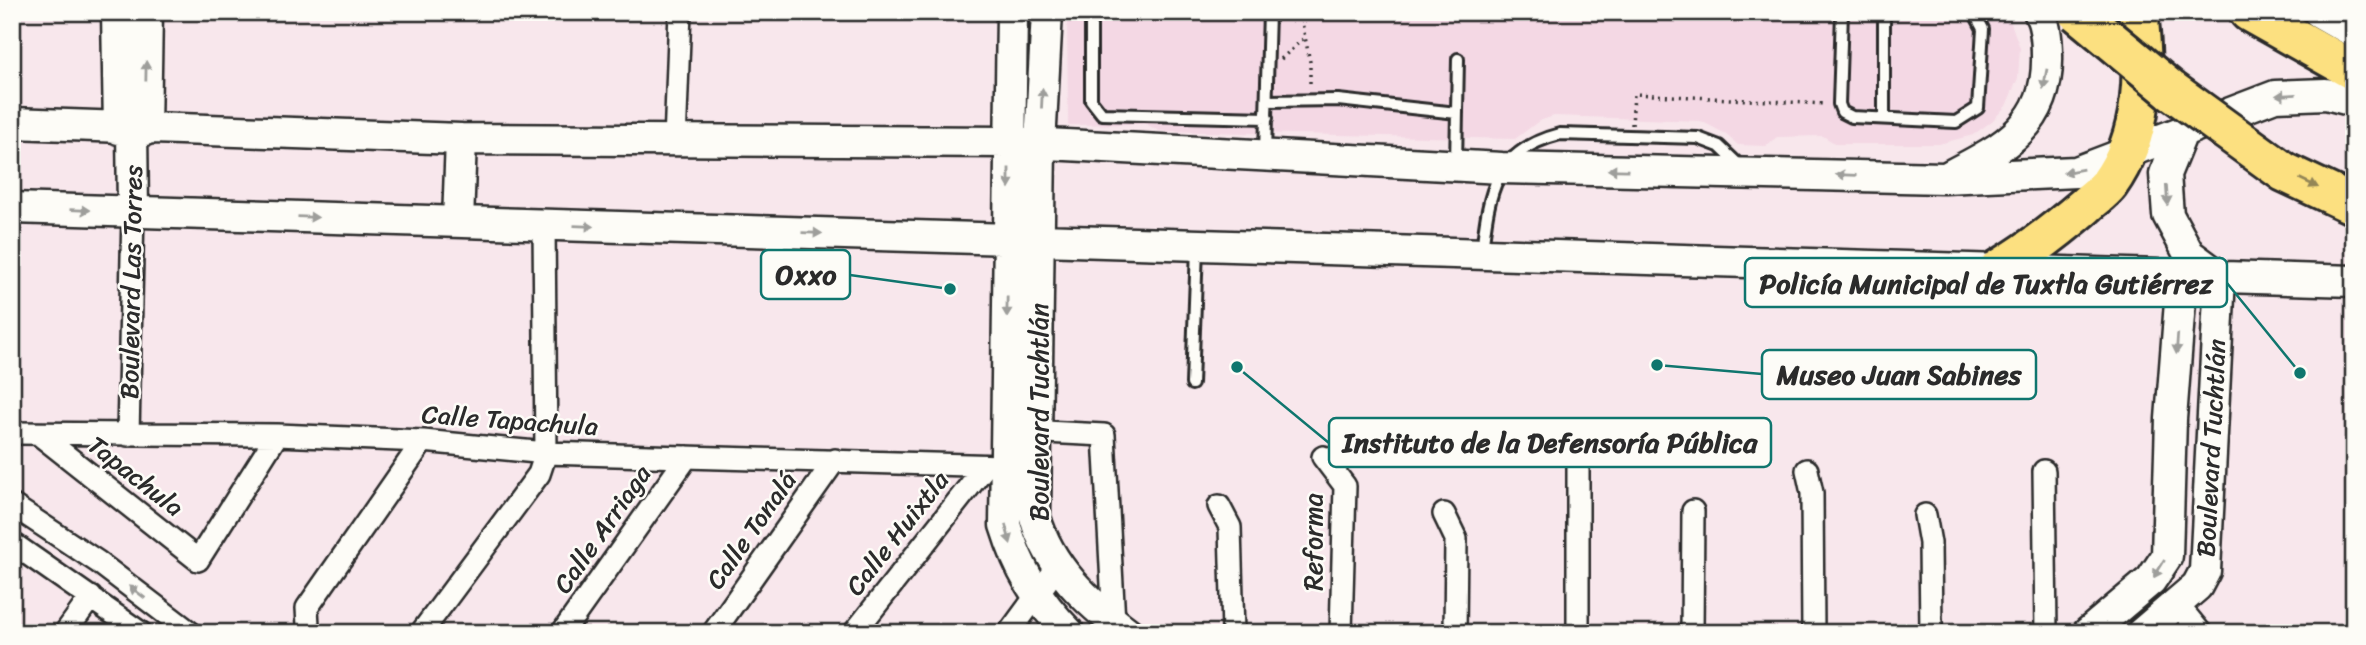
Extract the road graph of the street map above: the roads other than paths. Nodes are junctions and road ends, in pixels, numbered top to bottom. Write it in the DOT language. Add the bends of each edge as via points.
graph roads {
  1 [pos="117,12"];
  2 [pos="147,12"];
  3 [pos="680,12"];
  4 [pos="1013,12"];
  5 [pos="1046,12"];
  6 [pos="1091,12"];
  7 [pos="1269,12"];
  8 [pos="1842,12"];
  9 [pos="1884,12"];
  10 [pos="1974,12"];
  11 [pos="2039,12"];
  12 [pos="2077,12"];
  13 [pos="2138,12"];
  14 [pos="2249,12"];
  15 [pos="2319,12"];
  16 [pos="2354,32"];
  17 [pos="1458,60"];
  18 [pos="2354,71"];
  19 [pos="1267,101"];
  20 [pos="2354,101"];
  21 [pos="1457,113"];
  22 [pos="1267,118"];
  23 [pos="1884,118"];
  24 [pos="12,123"];
  25 [pos="132,129"];
  26 [pos="2183,130"];
  27 [pos="461,139"];
  28 [pos="675,142"];
  29 [pos="1009,142"];
  30 [pos="1040,145"];
  31 [pos="2126,153"];
  32 [pos="1265,155"];
  33 [pos="1456,164"];
  34 [pos="1502,168"];
  35 [pos="1746,172"];
  36 [pos="1944,178"];
  37 [pos="2354,205"];
  38 [pos="12,208"];
  39 [pos="133,212"];
  40 [pos="458,222"];
  41 [pos="544,225"];
  42 [pos="1009,239"];
  43 [pos="1040,240"];
  44 [pos="1197,245"];
  45 [pos="1482,254"];
  46 [pos="1998,270"];
  47 [pos="2182,276"];
  48 [pos="2220,277"];
  49 [pos="2352,284"];
  50 [pos="1192,384"];
  51 [pos="2171,419"];
  52 [pos="2213,421"];
  53 [pos="1005,430"];
  54 [pos="1035,432"];
  55 [pos="12,433"];
  56 [pos="40,435"];
  57 [pos="128,435"];
  58 [pos="277,435"];
  59 [pos="423,441"];
  60 [pos="546,453"];
  61 [pos="687,457"];
  62 [pos="1323,457"];
  63 [pos="835,460"];
  64 [pos="1578,466"];
  65 [pos="994,467"];
  66 [pos="1807,470"];
  67 [pos="2043,471"];
  68 [pos="12,505"];
  69 [pos="1219,506"];
  70 [pos="1693,511"];
  71 [pos="1444,514"];
  72 [pos="1924,515"];
  73 [pos="12,543"];
  74 [pos="1058,566"];
  75 [pos="91,597"];
  76 [pos="1037,597"];
  77 [pos="2177,604"];
  78 [pos="309,625"];
  79 [pos="1121,628"];
  80 [pos="65,633"];
  81 [pos="141,633"];
  82 [pos="191,633"];
  83 [pos="421,633"];
  84 [pos="562,633"];
  85 [pos="713,633"];
  86 [pos="854,633"];
  87 [pos="1009,633"];
  88 [pos="1069,633"];
  89 [pos="1233,633"];
  90 [pos="1341,633"];
  91 [pos="1455,633"];
  92 [pos="1578,633"];
  93 [pos="1692,633"];
  94 [pos="1812,633"];
  95 [pos="1931,633"];
  96 [pos="2046,633"];
  97 [pos="2088,633"];
  98 [pos="2141,633"];
  99 [pos="2201,633"];
  1 -- 25 [label="street, Boulevard Las Torres"];
  25 -- 2 [label="street, Boulevard Las Torres, one-way"];
  3 -- 28 [label="street"];
  4 -- 29 [label="street"];
  30 -- 5 [label="street, one-way"];
  6 -- 22 [label="lane" via="1091,100 1102,114"];
  7 -- 19 [label="lane"];
  8 -- 23 [label="lane" via="1842,112 1852,117"];
  9 -- 23 [label="lane"];
  10 -- 23 [label="lane" via="1983,29 1978,108 1956,121"];
  11 -- 36 [label="street, one-way" via="2047,70 2041,99 2027,124 2002,148"];
  12 -- 37 [label="highway, one-way, bridge" via="2172,90 2284,172"];
  13 -- 31 [label="highway" via="2144,60 2138,117"];
  14 -- 18 [label="highway"];
  15 -- 16 [label="street"];
  17 -- 21 [label="lane"];
  19 -- 21 [label="lane" via="1311,99"];
  19 -- 22 [label="lane"];
  20 -- 26 [label="street, one-way" via="2326,94 2275,96"];
  21 -- 33 [label="lane"];
  22 -- 32 [label="lane"];
  24 -- 25 [label="street"];
  25 -- 27 [label="street"];
  25 -- 39 [label="street, Boulevard Las Torres"];
  26 -- 31 [label="street"];
  26 -- 48 [label="street, one-way" via="2165,174 2168,215 2189,254"];
  27 -- 28 [label="street"];
  27 -- 40 [label="street"];
  28 -- 29 [label="street"];
  29 -- 30 [label="street"];
  29 -- 42 [label="street, one-way"];
  30 -- 32 [label="street"];
  30 -- 43 [label="street"];
  31 -- 36 [label="street, one-way" via="2076,172"];
  31 -- 46 [label="highway" via="2108,186 2033,249"];
  32 -- 33 [label="street"];
  33 -- 34 [label="street"];
  35 -- 34 [label="street, one-way"];
  34 -- 35 [label="lane" via="1541,139 1560,134 1698,138 1719,146"];
  34 -- 45 [label="lane" via="1490,193"];
  36 -- 35 [label="street, one-way"];
  38 -- 39 [label="street, one-way"];
  39 -- 40 [label="street, one-way"];
  39 -- 57 [label="street, Boulevard Las Torres"];
  40 -- 41 [label="street"];
  41 -- 42 [label="street, one-way"];
  41 -- 60 [label="street"];
  42 -- 43 [label="street"];
  42 -- 53 [label="street, Boulevard Tuchtlán, one-way"];
  43 -- 44 [label="street"];
  43 -- 54 [label="street, Boulevard Tuchtlán"];
  44 -- 45 [label="street"];
  44 -- 50 [label="lane"];
  45 -- 46 [label="street"];
  46 -- 47 [label="street"];
  47 -- 48 [label="street"];
  47 -- 51 [label="street, Boulevard Tuchtlán, one-way"];
  48 -- 49 [label="street"];
  48 -- 52 [label="street, Boulevard Tuchtlán"];
  51 -- 52 [label="street"];
  51 -- 97 [label="street, Boulevard Tuchtlán, one-way" via="2167,556 2151,580"];
  52 -- 77 [label="street, Boulevard Tuchtlán" via="2205,571 2197,586"];
  53 -- 54 [label="street"];
  53 -- 65 [label="street, Boulevard Tuchtlán"];
  54 -- 74 [label="street, Boulevard Tuchtlán" via="1035,517 1042,543"];
  54 -- 79 [label="street" via="1104,435"];
  55 -- 56 [label="street, Calle Tapachula"];
  56 -- 57 [label="street, Calle Tapachula"];
  56 -- 58 [label="street, Tapachula" via="198,560"];
  57 -- 58 [label="street, Calle Tapachula"];
  58 -- 59 [label="street, Calle Tapachula"];
  59 -- 60 [label="street, Calle Tapachula"];
  59 -- 78 [label="street" via="307,608"];
  60 -- 61 [label="street, Calle Tapachula"];
  60 -- 83 [label="street" via="539,474"];
  61 -- 63 [label="street, Calle Tapachula"];
  61 -- 84 [label="street, Calle Arriaga"];
  62 -- 90 [label="street, Reforma" via="1345,486"];
  63 -- 65 [label="street, Calle Tapachula"];
  63 -- 85 [label="street, Calle Tonalá"];
  64 -- 92 [label="street"];
  65 -- 76 [label="street, Boulevard Tuchtlán, one-way" via="1017,565"];
  65 -- 86 [label="street, Calle Huixtla"];
  66 -- 94 [label="street" via="1812,493"];
  67 -- 96 [label="street"];
  82 -- 68 [label="street, one-way" via="98,562"];
  69 -- 89 [label="street" via="1230,527"];
  70 -- 93 [label="street"];
  71 -- 91 [label="street" via="1456,539"];
  72 -- 95 [label="street" via="1930,543"];
  73 -- 75 [label="street"];
  74 -- 76 [label="street"];
  74 -- 79 [label="street, Boulevard Tuchtlán" via="1078,591"];
  75 -- 80 [label="street"];
  75 -- 81 [label="street"];
  76 -- 87 [label="street"];
  76 -- 88 [label="street, Boulevard Tuchtlán"];
  77 -- 98 [label="street, Boulevard Tuchtlán"];
  77 -- 99 [label="street"];
}
